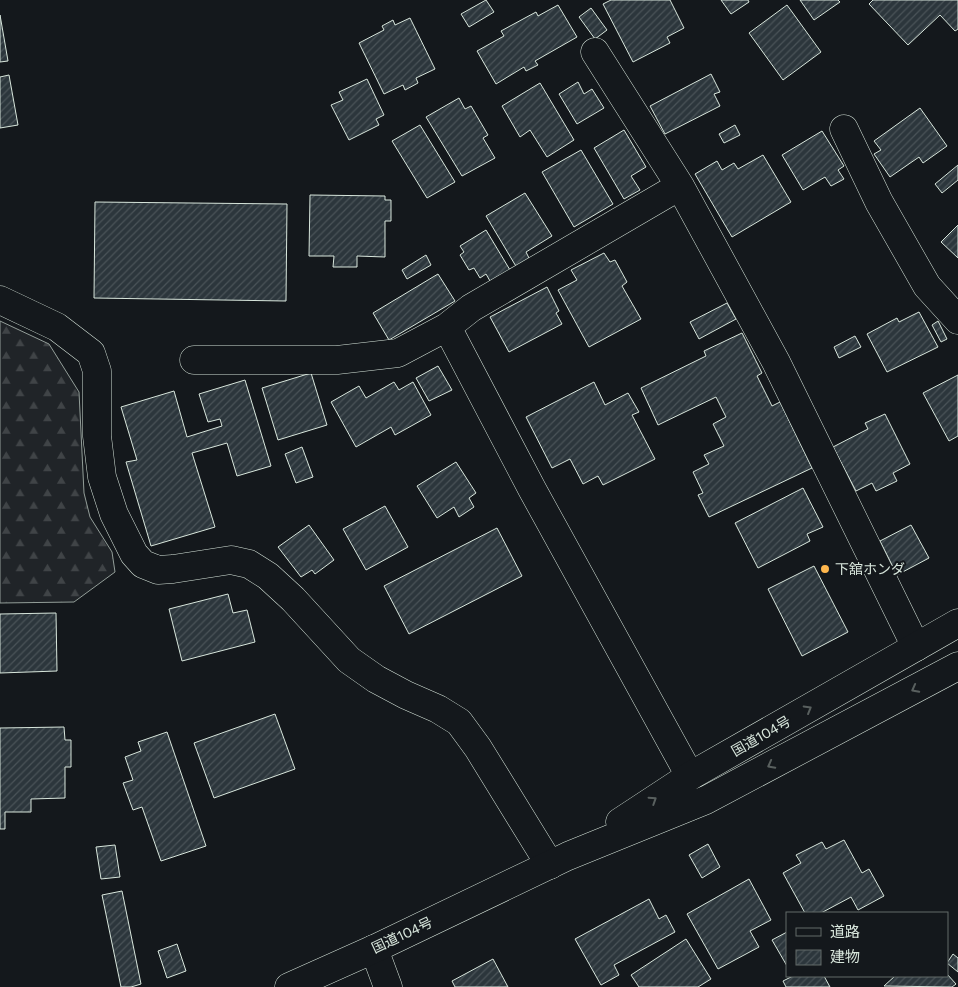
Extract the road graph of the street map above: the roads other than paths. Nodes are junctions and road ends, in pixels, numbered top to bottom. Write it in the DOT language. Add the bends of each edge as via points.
graph roads {
  1 [pos="595,52"];
  2 [pos="844,129"];
  3 [pos="680,186"];
  4 [pos="0,300"];
  5 [pos="958,320"];
  6 [pos="446,327"];
  7 [pos="194,360"];
  8 [pos="958,623"];
  9 [pos="916,647"];
  10 [pos="958,666"];
  11 [pos="690,776"];
  12 [pos="559,860"];
  13 [pos="374,949"];
  14 [pos="289,987"];
  15 [pos="388,987"];
  1 -- 3 [label="main road"];
  2 -- 5 [label="main road" via="879,202 928,286"];
  3 -- 6 [label="main road" via="471,308"];
  3 -- 9 [label="main road" via="776,362"];
  4 -- 12 [label="main road" via="57,327 91,353 97,371 97,436 102,477 114,514 134,554 143,564 158,570 231,560 249,564 268,576 348,660 376,679 438,708 459,722"];
  6 -- 7 [label="main road" via="398,353 337,360"];
  6 -- 11 [label="main road"];
  8 -- 9 [label="main road, 国道104号"];
  11 -- 9 [label="main road, 国道104号, one-way"];
  10 -- 12 [label="main road, 国道104号, one-way" via="706,800"];
  12 -- 11 [label="main road, 国道104号, one-way"];
  12 -- 13 [label="main road, 国道104号"];
  13 -- 14 [label="main road, 国道104号"];
  13 -- 15 [label="main road"];
}
